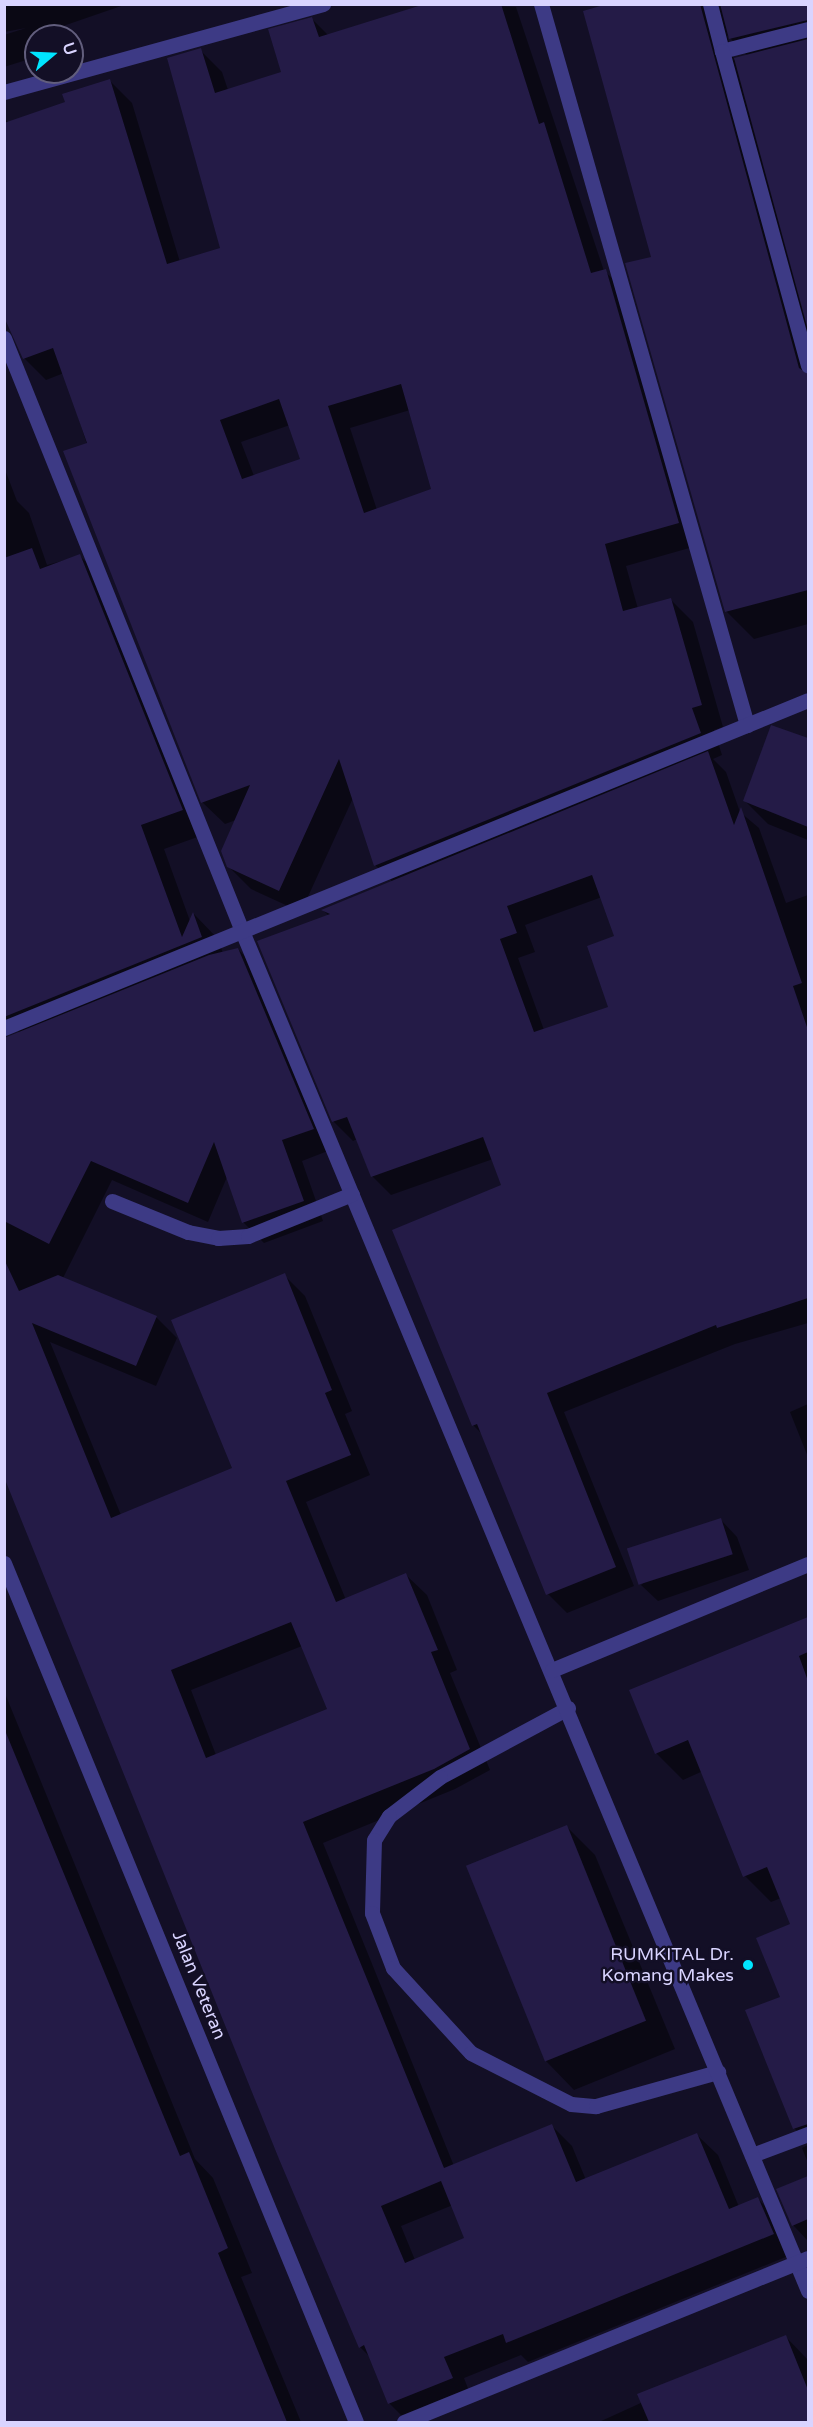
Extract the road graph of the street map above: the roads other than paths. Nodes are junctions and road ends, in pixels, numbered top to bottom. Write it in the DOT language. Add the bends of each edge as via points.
graph roads {
  1 [pos="323,4"];
  2 [pos="541,4"];
  3 [pos="710,4"];
  4 [pos="808,29"];
  5 [pos="722,51"];
  6 [pos="4,92"];
  7 [pos="4,338"];
  8 [pos="808,365"];
  9 [pos="808,700"];
  10 [pos="747,725"];
  11 [pos="242,931"];
  12 [pos="4,1028"];
  13 [pos="352,1194"];
  14 [pos="112,1201"];
  15 [pos="4,1563"];
  16 [pos="808,1564"];
  17 [pos="552,1670"];
  18 [pos="568,1708"];
  19 [pos="718,2072"];
  20 [pos="808,2134"];
  21 [pos="752,2155"];
  22 [pos="802,2260"];
  23 [pos="808,2291"];
  24 [pos="356,2422"];
  25 [pos="404,2422"];
  1 -- 6 [label="street"];
  2 -- 10 [label="street"];
  3 -- 5 [label="street"];
  4 -- 5 [label="street"];
  5 -- 8 [label="street"];
  7 -- 11 [label="street"];
  9 -- 10 [label="street"];
  10 -- 11 [label="street"];
  11 -- 12 [label="street"];
  11 -- 13 [label="street"];
  13 -- 14 [label="street" via="248,1236 218,1238 188,1232"];
  13 -- 17 [label="street"];
  15 -- 24 [label="street, Jalan Veteran"];
  16 -- 17 [label="street"];
  17 -- 18 [label="street"];
  18 -- 19 [label="street"];
  18 -- 19 [label="street" via="440,1777 389,1816 374,1840 372,1913 393,1968 471,2053 571,2104 596,2106"];
  19 -- 21 [label="street"];
  20 -- 21 [label="street"];
  21 -- 22 [label="street"];
  22 -- 23 [label="street"];
  22 -- 25 [label="street"];
}
